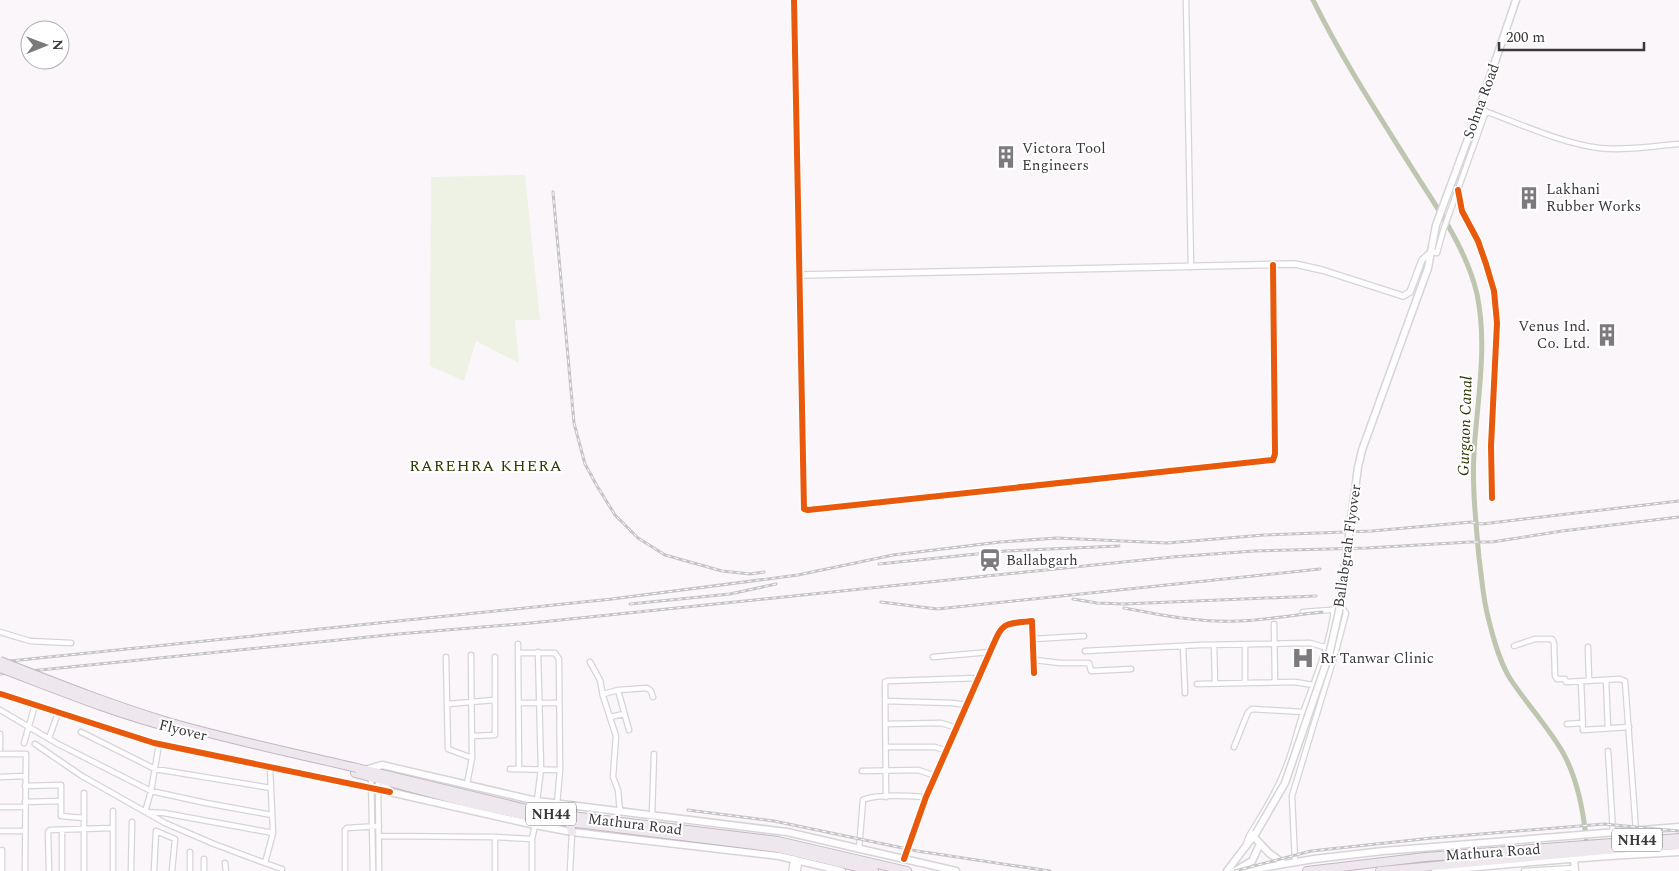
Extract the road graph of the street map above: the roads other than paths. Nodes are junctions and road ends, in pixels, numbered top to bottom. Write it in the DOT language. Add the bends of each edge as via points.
graph roads {
  1 [pos="794,0"];
  2 [pos="1186,0"];
  3 [pos="1516,0"];
  4 [pos="1479,108"];
  5 [pos="1486,111"];
  6 [pos="1679,144"];
  7 [pos="1458,190"];
  8 [pos="1436,225"];
  9 [pos="1431,252"];
  10 [pos="1273,265"];
  11 [pos="1191,267"];
  12 [pos="800,275"];
  13 [pos="1492,498"];
  14 [pos="1334,610"];
  15 [pos="1303,612"];
  16 [pos="1274,624"];
  17 [pos="0,632"];
  18 [pos="1084,636"];
  19 [pos="1033,639"];
  20 [pos="71,642"];
  21 [pos="518,644"];
  22 [pos="1214,645"];
  23 [pos="1245,645"];
  24 [pos="1274,645"];
  25 [pos="1183,646"];
  26 [pos="1514,646"];
  27 [pos="1588,647"];
  28 [pos="1326,648"];
  29 [pos="1336,651"];
  30 [pos="538,652"];
  31 [pos="990,652"];
  32 [pos="519,653"];
  33 [pos="471,655"];
  34 [pos="446,657"];
  35 [pos="495,657"];
  36 [pos="933,657"];
  37 [pos="1034,660"];
  38 [pos="0,661"];
  39 [pos="590,662"];
  40 [pos="1089,663"];
  41 [pos="0,668"];
  42 [pos="1131,669"];
  43 [pos="1034,673"];
  44 [pos="978,678"];
  45 [pos="1606,680"];
  46 [pos="1581,681"];
  47 [pos="1589,681"];
  48 [pos="1275,682"];
  49 [pos="1215,683"];
  50 [pos="1245,683"];
  51 [pos="1197,684"];
  52 [pos="1313,685"];
  53 [pos="618,690"];
  54 [pos="1185,693"];
  55 [pos="2,694"];
  56 [pos="604,694"];
  57 [pos="653,697"];
  58 [pos="494,700"];
  59 [pos="885,701"];
  60 [pos="471,702"];
  61 [pos="519,703"];
  62 [pos="540,703"];
  63 [pos="559,703"];
  64 [pos="448,704"];
  65 [pos="35,705"];
  66 [pos="967,705"];
  67 [pos="0,710"];
  68 [pos="58,712"];
  69 [pos="1304,712"];
  70 [pos="624,714"];
  71 [pos="610,718"];
  72 [pos="1582,723"];
  73 [pos="885,724"];
  74 [pos="1567,724"];
  75 [pos="29,726"];
  76 [pos="1629,727"];
  77 [pos="957,728"];
  78 [pos="1608,728"];
  79 [pos="629,730"];
  80 [pos="81,732"];
  81 [pos="0,734"];
  82 [pos="472,736"];
  83 [pos="49,738"];
  84 [pos="24,743"];
  85 [pos="35,744"];
  86 [pos="159,744"];
  87 [pos="886,747"];
  88 [pos="1234,747"];
  89 [pos="0,749"];
  90 [pos="947,751"];
  91 [pos="1608,751"];
  92 [pos="0,754"];
  93 [pos="654,754"];
  94 [pos="472,758"];
  95 [pos="270,768"];
  96 [pos="155,769"];
  97 [pos="510,769"];
  98 [pos="519,769"];
  99 [pos="541,769"];
  100 [pos="358,770"];
  101 [pos="560,770"];
  102 [pos="862,771"];
  103 [pos="886,771"];
  104 [pos="25,776"];
  105 [pos="936,776"];
  106 [pos="0,777"];
  107 [pos="377,779"];
  108 [pos="467,784"];
  109 [pos="25,786"];
  110 [pos="271,788"];
  111 [pos="371,789"];
  112 [pos="378,790"];
  113 [pos="151,791"];
  114 [pos="390,792"];
  115 [pos="84,793"];
  116 [pos="886,797"];
  117 [pos="926,797"];
  118 [pos="537,801"];
  119 [pos="61,802"];
  120 [pos="25,804"];
  121 [pos="557,804"];
  122 [pos="573,806"];
  123 [pos="0,807"];
  124 [pos="113,811"];
  125 [pos="145,812"];
  126 [pos="620,812"];
  127 [pos="272,815"];
  128 [pos="652,816"];
  129 [pos="84,818"];
  130 [pos="522,819"];
  131 [pos="570,819"];
  132 [pos="132,822"];
  133 [pos="535,825"];
  134 [pos="373,826"];
  135 [pos="379,826"];
  136 [pos="1679,827"];
  137 [pos="113,828"];
  138 [pos="24,830"];
  139 [pos="62,830"];
  140 [pos="84,830"];
  141 [pos="1636,830"];
  142 [pos="0,831"];
  143 [pos="572,832"];
  144 [pos="1613,832"];
  145 [pos="273,833"];
  146 [pos="1255,835"];
  147 [pos="379,836"];
  148 [pos="495,837"];
  149 [pos="1679,838"];
  150 [pos="532,839"];
  151 [pos="743,841"];
  152 [pos="1260,844"];
  153 [pos="1679,845"];
  154 [pos="1596,847"];
  155 [pos="859,848"];
  156 [pos="1245,848"];
  157 [pos="2,850"];
  158 [pos="190,852"];
  159 [pos="1679,852"];
  160 [pos="1576,854"];
  161 [pos="904,859"];
  162 [pos="204,860"];
  163 [pos="797,860"];
  164 [pos="1547,860"];
  165 [pos="225,862"];
  166 [pos="1295,862"];
  167 [pos="265,863"];
  168 [pos="1284,864"];
  169 [pos="282,869"];
  170 [pos="1575,869"];
  171 [pos="1230,870"];
  172 [pos="1548,870"];
  173 [pos="2,871"];
  174 [pos="25,871"];
  175 [pos="49,871"];
  176 [pos="62,871"];
  177 [pos="84,871"];
  178 [pos="114,871"];
  179 [pos="132,871"];
  180 [pos="154,871"];
  181 [pos="172,871"];
  182 [pos="190,871"];
  183 [pos="204,871"];
  184 [pos="226,871"];
  185 [pos="345,871"];
  186 [pos="373,871"];
  187 [pos="380,871"];
  188 [pos="495,871"];
  189 [pos="532,871"];
  190 [pos="570,871"];
  191 [pos="792,871"];
  192 [pos="797,871"];
  193 [pos="842,871"];
  194 [pos="874,871"];
  195 [pos="908,871"];
  196 [pos="956,871"];
  197 [pos="1245,871"];
  198 [pos="1307,871"];
  199 [pos="1380,871"];
  200 [pos="1436,871"];
  201 [pos="1524,871"];
  1 -- 12 [label="street"];
  2 -- 11 [label="street"];
  3 -- 4 [label="main road, Sohna Road"];
  4 -- 5 [label="street"];
  4 -- 8 [label="main road, Sohna Road"];
  5 -- 6 [label="street" via="1569,142 1594,147 1624,149"];
  5 -- 7 [label="street"];
  7 -- 9 [label="street" via="1437,253"];
  7 -- 13 [label="street" via="1462,211 1478,241 1494,291 1497,323"];
  8 -- 9 [label="main road, Ballabgrah Flyover"];
  9 -- 10 [label="street" via="1422,260 1410,292 1403,296 1306,266"];
  9 -- 146 [label="main road, Ballabgrah Flyover, bridge" via="1362,450 1339,611 1329,655 1284,783"];
  10 -- 11 [label="street"];
  10 -- 12 [label="street" via="1273,460 808,510 803,505"];
  11 -- 12 [label="street"];
  14 -- 15 [label="street"];
  14 -- 28 [label="street"];
  14 -- 29 [label="street" via="1346,612"];
  16 -- 24 [label="street"];
  17 -- 20 [label="street" via="30,641"];
  18 -- 19 [label="street"];
  19 -- 31 [label="street" via="1032,621 1006,624"];
  19 -- 37 [label="street"];
  21 -- 32 [label="street"];
  22 -- 23 [label="street"];
  22 -- 25 [label="street"];
  22 -- 49 [label="street"];
  23 -- 24 [label="street"];
  23 -- 50 [label="street"];
  24 -- 28 [label="street" via="1310,643"];
  24 -- 48 [label="street"];
  25 -- 40 [label="street" via="1087,651"];
  25 -- 54 [label="street"];
  26 -- 46 [label="street" via="1535,639 1552,638 1556,678 1566,679 1566,682"];
  27 -- 47 [label="street"];
  28 -- 29 [label="street"];
  28 -- 52 [label="street"];
  29 -- 166 [label="street" via="1292,796"];
  30 -- 32 [label="street"];
  30 -- 62 [label="street"];
  30 -- 63 [label="street" via="558,656"];
  31 -- 36 [label="street"];
  31 -- 44 [label="street"];
  32 -- 61 [label="street"];
  33 -- 60 [label="street"];
  34 -- 64 [label="street"];
  35 -- 58 [label="street"];
  37 -- 40 [label="street"];
  37 -- 43 [label="street"];
  38 -- 100 [label="highway, Flyover / NH44, bridge" via="168,722"];
  39 -- 56 [label="street"];
  40 -- 42 [label="street" via="1091,671"];
  41 -- 100 [label="highway, Flyover / NH44, bridge" via="141,720"];
  44 -- 59 [label="street" via="888,681 884,684"];
  44 -- 66 [label="street"];
  45 -- 47 [label="street"];
  45 -- 76 [label="street" via="1625,681"];
  45 -- 78 [label="street"];
  46 -- 47 [label="street"];
  46 -- 72 [label="street"];
  48 -- 50 [label="street"];
  48 -- 52 [label="street"];
  49 -- 50 [label="street"];
  49 -- 51 [label="street"];
  52 -- 69 [label="street"];
  53 -- 56 [label="street"];
  53 -- 57 [label="street" via="647,688"];
  53 -- 70 [label="street"];
  55 -- 65 [label="street"];
  56 -- 71 [label="street"];
  58 -- 60 [label="street"];
  58 -- 82 [label="street" via="495,734"];
  59 -- 66 [label="street"];
  59 -- 73 [label="street"];
  60 -- 64 [label="street"];
  60 -- 82 [label="street"];
  61 -- 62 [label="street"];
  61 -- 98 [label="street"];
  62 -- 63 [label="street"];
  62 -- 99 [label="street"];
  63 -- 101 [label="street"];
  64 -- 94 [label="street" via="448,749"];
  65 -- 68 [label="street"];
  65 -- 75 [label="street"];
  66 -- 77 [label="street"];
  67 -- 75 [label="street"];
  68 -- 83 [label="street"];
  68 -- 86 [label="street"];
  69 -- 88 [label="street" via="1252,709"];
  69 -- 156 [label="street" via="1284,773 1248,836"];
  70 -- 71 [label="street"];
  70 -- 79 [label="street"];
  71 -- 126 [label="street" via="616,736 613,777"];
  72 -- 74 [label="street"];
  72 -- 78 [label="street" via="1584,730"];
  73 -- 77 [label="street" via="941,723"];
  73 -- 87 [label="street"];
  75 -- 83 [label="street"];
  75 -- 84 [label="street"];
  76 -- 78 [label="street"];
  76 -- 141 [label="street"];
  77 -- 90 [label="street"];
  80 -- 96 [label="street"];
  81 -- 89 [label="street"];
  82 -- 94 [label="street"];
  83 -- 113 [label="street"];
  85 -- 125 [label="street" via="82,776"];
  86 -- 95 [label="street"];
  86 -- 96 [label="street"];
  87 -- 90 [label="street" via="934,747"];
  87 -- 103 [label="street"];
  90 -- 105 [label="street"];
  91 -- 144 [label="street"];
  92 -- 104 [label="street" via="26,754"];
  93 -- 128 [label="street"];
  94 -- 108 [label="street"];
  95 -- 110 [label="street"];
  95 -- 111 [label="street"];
  96 -- 110 [label="street"];
  96 -- 113 [label="street"];
  97 -- 98 [label="street"];
  98 -- 99 [label="street"];
  99 -- 101 [label="street"];
  99 -- 118 [label="street"];
  100 -- 107 [label="highway, Flyover / NH44"];
  100 -- 108 [label="main road" via="382,764"];
  100 -- 131 [label="highway, Mathura Road / NH44"];
  101 -- 121 [label="street"];
  102 -- 103 [label="street"];
  103 -- 105 [label="street" via="918,770"];
  103 -- 116 [label="street"];
  104 -- 106 [label="street"];
  104 -- 109 [label="street"];
  105 -- 117 [label="street"];
  107 -- 111 [label="street"];
  107 -- 112 [label="street"];
  107 -- 114 [label="main road"];
  107 -- 130 [label="highway, Mathura Road / NH44"];
  108 -- 118 [label="main road"];
  109 -- 119 [label="street" via="60,785"];
  109 -- 120 [label="street"];
  110 -- 127 [label="street"];
  111 -- 112 [label="street"];
  111 -- 134 [label="street"];
  112 -- 114 [label="street"];
  112 -- 135 [label="street"];
  113 -- 125 [label="street"];
  113 -- 127 [label="street"];
  114 -- 130 [label="main road"];
  115 -- 129 [label="street"];
  116 -- 117 [label="street"];
  116 -- 155 [label="street" via="862,801"];
  117 -- 161 [label="street"];
  118 -- 121 [label="main road"];
  119 -- 120 [label="street"];
  119 -- 129 [label="street" via="62,817"];
  120 -- 123 [label="street"];
  120 -- 138 [label="street"];
  121 -- 122 [label="main road"];
  122 -- 126 [label="main road"];
  122 -- 131 [label="highway"];
  124 -- 137 [label="street"];
  125 -- 145 [label="street"];
  125 -- 167 [label="street" via="179,830"];
  126 -- 128 [label="main road"];
  127 -- 145 [label="street"];
  128 -- 155 [label="main road" via="787,832"];
  129 -- 140 [label="street"];
  130 -- 131 [label="highway, Mathura Road / NH44"];
  130 -- 133 [label="main road"];
  131 -- 143 [label="highway"];
  131 -- 151 [label="highway, Mathura Road / NH44"];
  132 -- 179 [label="street"];
  133 -- 143 [label="main road"];
  133 -- 150 [label="street"];
  134 -- 135 [label="street"];
  134 -- 185 [label="street" via="345,830"];
  134 -- 186 [label="street"];
  135 -- 147 [label="street"];
  136 -- 141 [label="main road"];
  137 -- 140 [label="street"];
  137 -- 178 [label="street"];
  138 -- 142 [label="street"];
  138 -- 174 [label="street"];
  139 -- 140 [label="street"];
  139 -- 175 [label="street" via="48,832"];
  139 -- 176 [label="street"];
  140 -- 177 [label="street"];
  141 -- 144 [label="main road"];
  143 -- 163 [label="main road"];
  143 -- 190 [label="street"];
  144 -- 166 [label="main road" via="1383,851"];
  145 -- 167 [label="street"];
  146 -- 152 [label="main road"];
  146 -- 156 [label="main road, Ballabgrah Flyover"];
  147 -- 148 [label="street"];
  147 -- 187 [label="street"];
  148 -- 150 [label="street"];
  148 -- 188 [label="street"];
  149 -- 154 [label="highway, Mathura Road / NH44"];
  150 -- 189 [label="street"];
  151 -- 194 [label="highway, Mathura Road / NH44"];
  151 -- 195 [label="highway, Mathura Road / NH44" via="778,841"];
  152 -- 168 [label="main road"];
  152 -- 171 [label="main road" via="1252,861"];
  153 -- 154 [label="highway, Mathura Road / NH44"];
  154 -- 160 [label="highway, Mathura Road / NH44"];
  155 -- 161 [label="main road"];
  156 -- 171 [label="main road, Ballabgrah Flyover"];
  157 -- 173 [label="street"];
  158 -- 182 [label="street"];
  159 -- 160 [label="main road" via="1603,857"];
  160 -- 164 [label="main road"];
  160 -- 170 [label="main road"];
  160 -- 198 [label="highway, Mathura Road / NH44" via="1425,857"];
  160 -- 199 [label="highway, Mathura Road / NH44"];
  161 -- 196 [label="main road"];
  162 -- 183 [label="street"];
  163 -- 191 [label="street"];
  163 -- 192 [label="street"];
  163 -- 193 [label="main road"];
  164 -- 172 [label="street"];
  164 -- 200 [label="main road"];
  165 -- 184 [label="street"];
  166 -- 168 [label="main road"];
  167 -- 169 [label="street"];
  168 -- 197 [label="main road"];
  170 -- 172 [label="street"];
  172 -- 201 [label="street"];
  180 -- 181 [label="street" via="156,831 175,839"];
}
